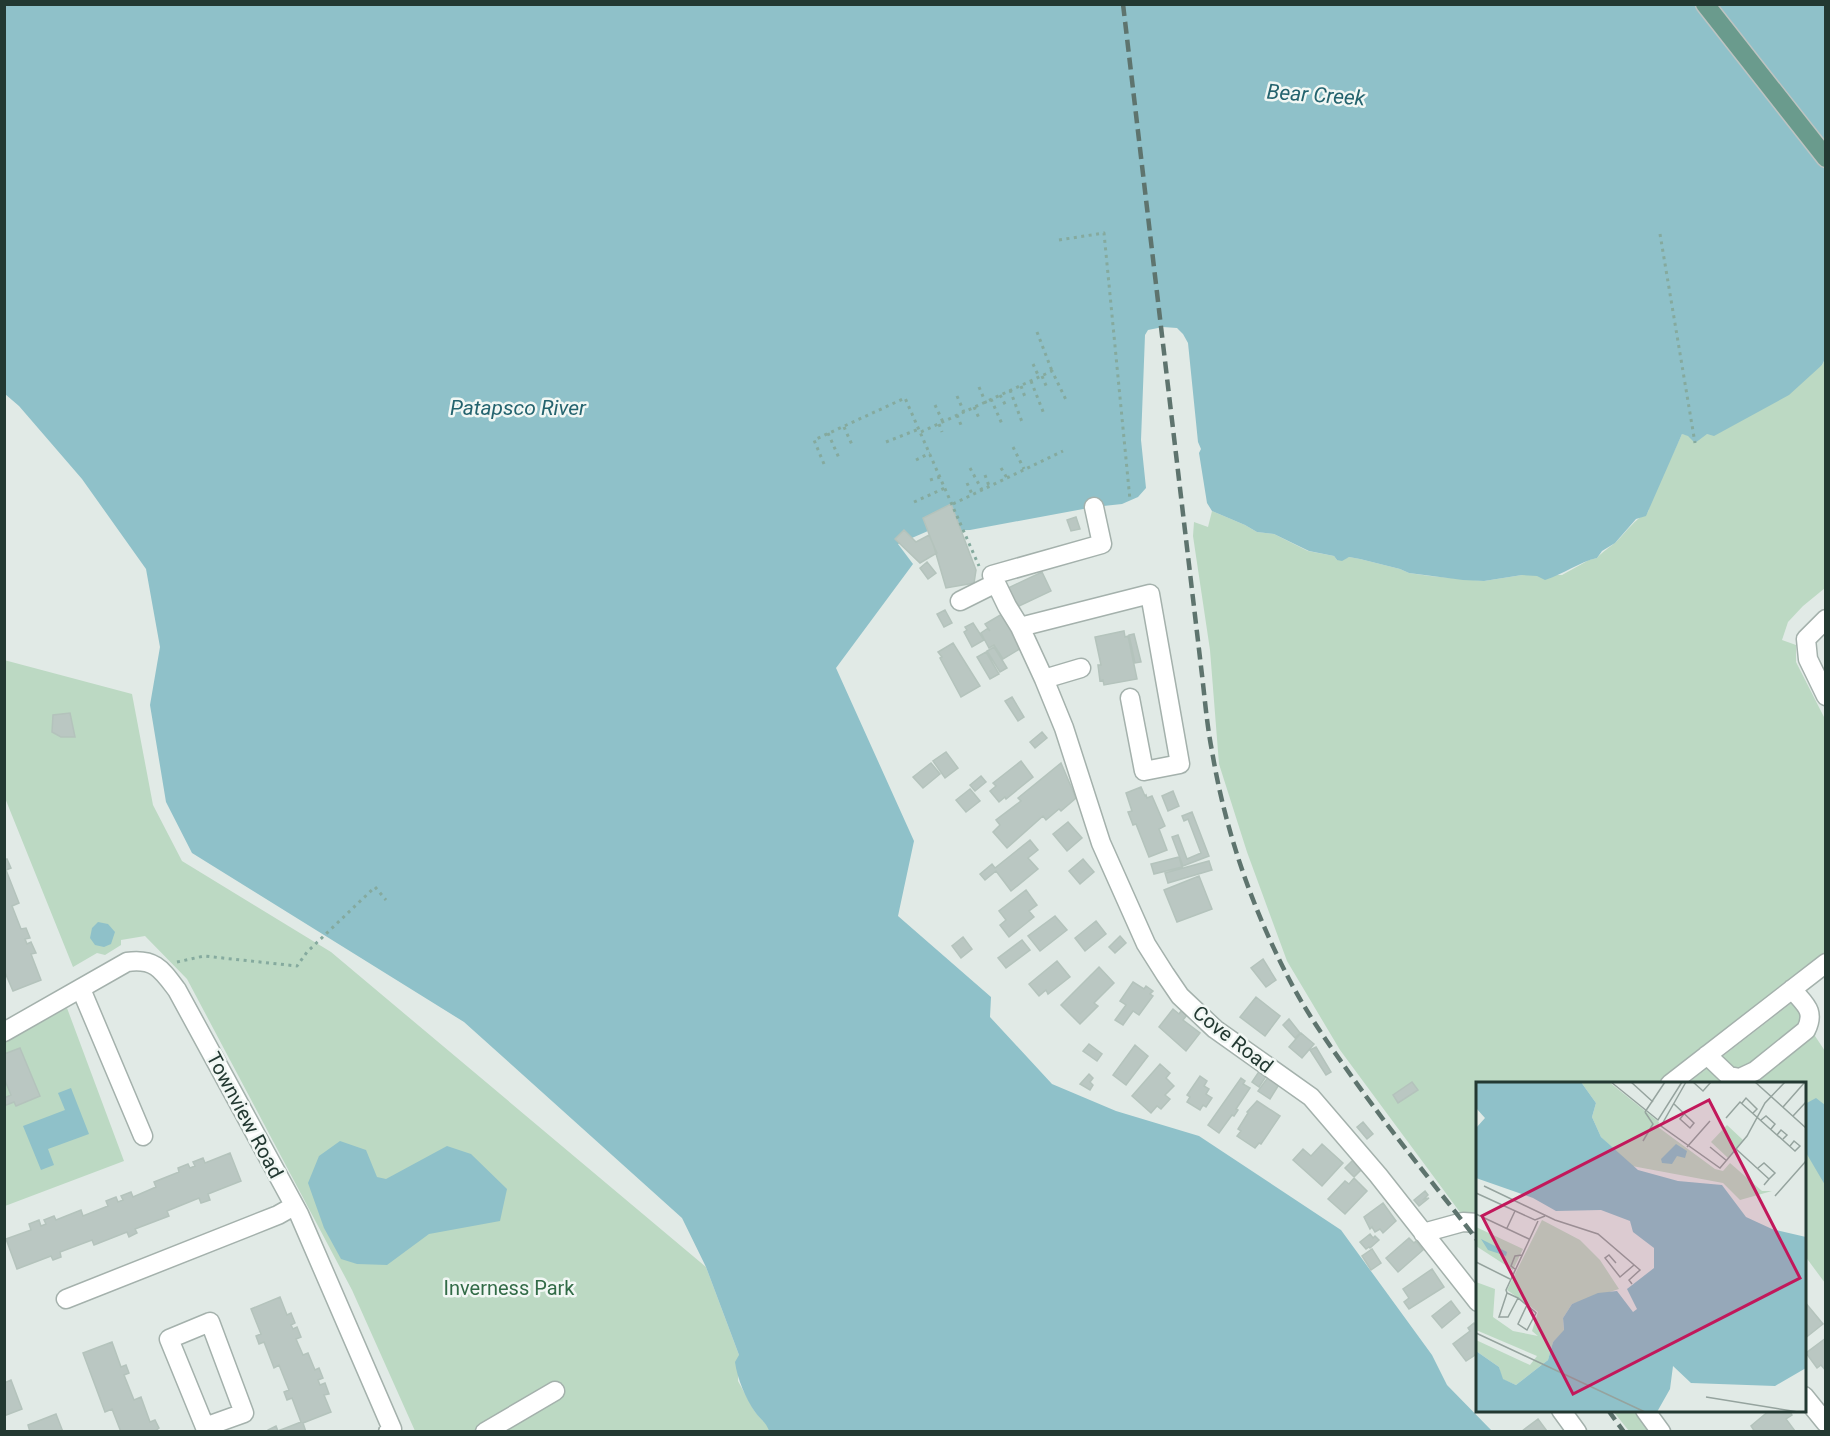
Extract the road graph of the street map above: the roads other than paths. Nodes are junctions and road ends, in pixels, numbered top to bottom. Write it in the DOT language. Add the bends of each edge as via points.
graph roads {
  1 [pos="1705,4"];
  2 [pos="1826,158"];
  3 [pos="1094,507"];
  4 [pos="996,583"];
  5 [pos="960,601"];
  6 [pos="1826,619"];
  7 [pos="1020,627"];
  8 [pos="1082,668"];
  9 [pos="1044,679"];
  10 [pos="1826,696"];
  11 [pos="1130,698"];
  12 [pos="1826,963"];
  13 [pos="81,989"];
  14 [pos="1792,989"];
  15 [pos="4,1032"];
  16 [pos="1707,1055"];
  17 [pos="1671,1082"];
  18 [pos="143,1136"];
  19 [pos="294,1206"];
  20 [pos="1476,1223"];
  21 [pos="1424,1233"];
  22 [pos="66,1299"];
  23 [pos="1476,1299"];
  24 [pos="555,1391"];
  25 [pos="1806,1398"];
  26 [pos="1563,1412"];
  27 [pos="1647,1412"];
  28 [pos="1826,1423"];
  29 [pos="206,1429"];
  30 [pos="390,1430"];
  31 [pos="485,1431"];
  32 [pos="1577,1431"];
  33 [pos="1661,1431"];
  1 -- 2 [label="main road"];
  3 -- 4 [label="street" via="1102,544 992,575"];
  4 -- 5 [label="street"];
  4 -- 7 [label="street, Cove Road"];
  6 -- 10 [label="street" via="1806,639 1808,659"];
  7 -- 9 [label="street, Cove Road"];
  7 -- 11 [label="street" via="1150,594 1180,764 1144,771"];
  8 -- 9 [label="street"];
  9 -- 21 [label="street, Cove Road" via="1101,843 1146,944 1180,996 1215,1029 1311,1097"];
  12 -- 14 [label="street"];
  13 -- 15 [label="street"];
  13 -- 18 [label="street"];
  13 -- 19 [label="street, Townview Road" via="127,962 147,962 163,971"];
  14 -- 16 [label="street"];
  14 -- 16 [label="street" via="1809,1010 1811,1021 1806,1030 1755,1071 1740,1078 1728,1076"];
  16 -- 17 [label="street"];
  19 -- 22 [label="street"];
  19 -- 30 [label="street, Townview Road"];
  20 -- 21 [label="street" via="1463,1222"];
  21 -- 23 [label="street, Cove Road"];
  24 -- 31 [label="street"];
  25 -- 28 [label="street"];
  26 -- 32 [label="street"];
  27 -- 33 [label="street"];
  29 -- 29 [label="street" via="244,1413 210,1322 169,1339"];
}
